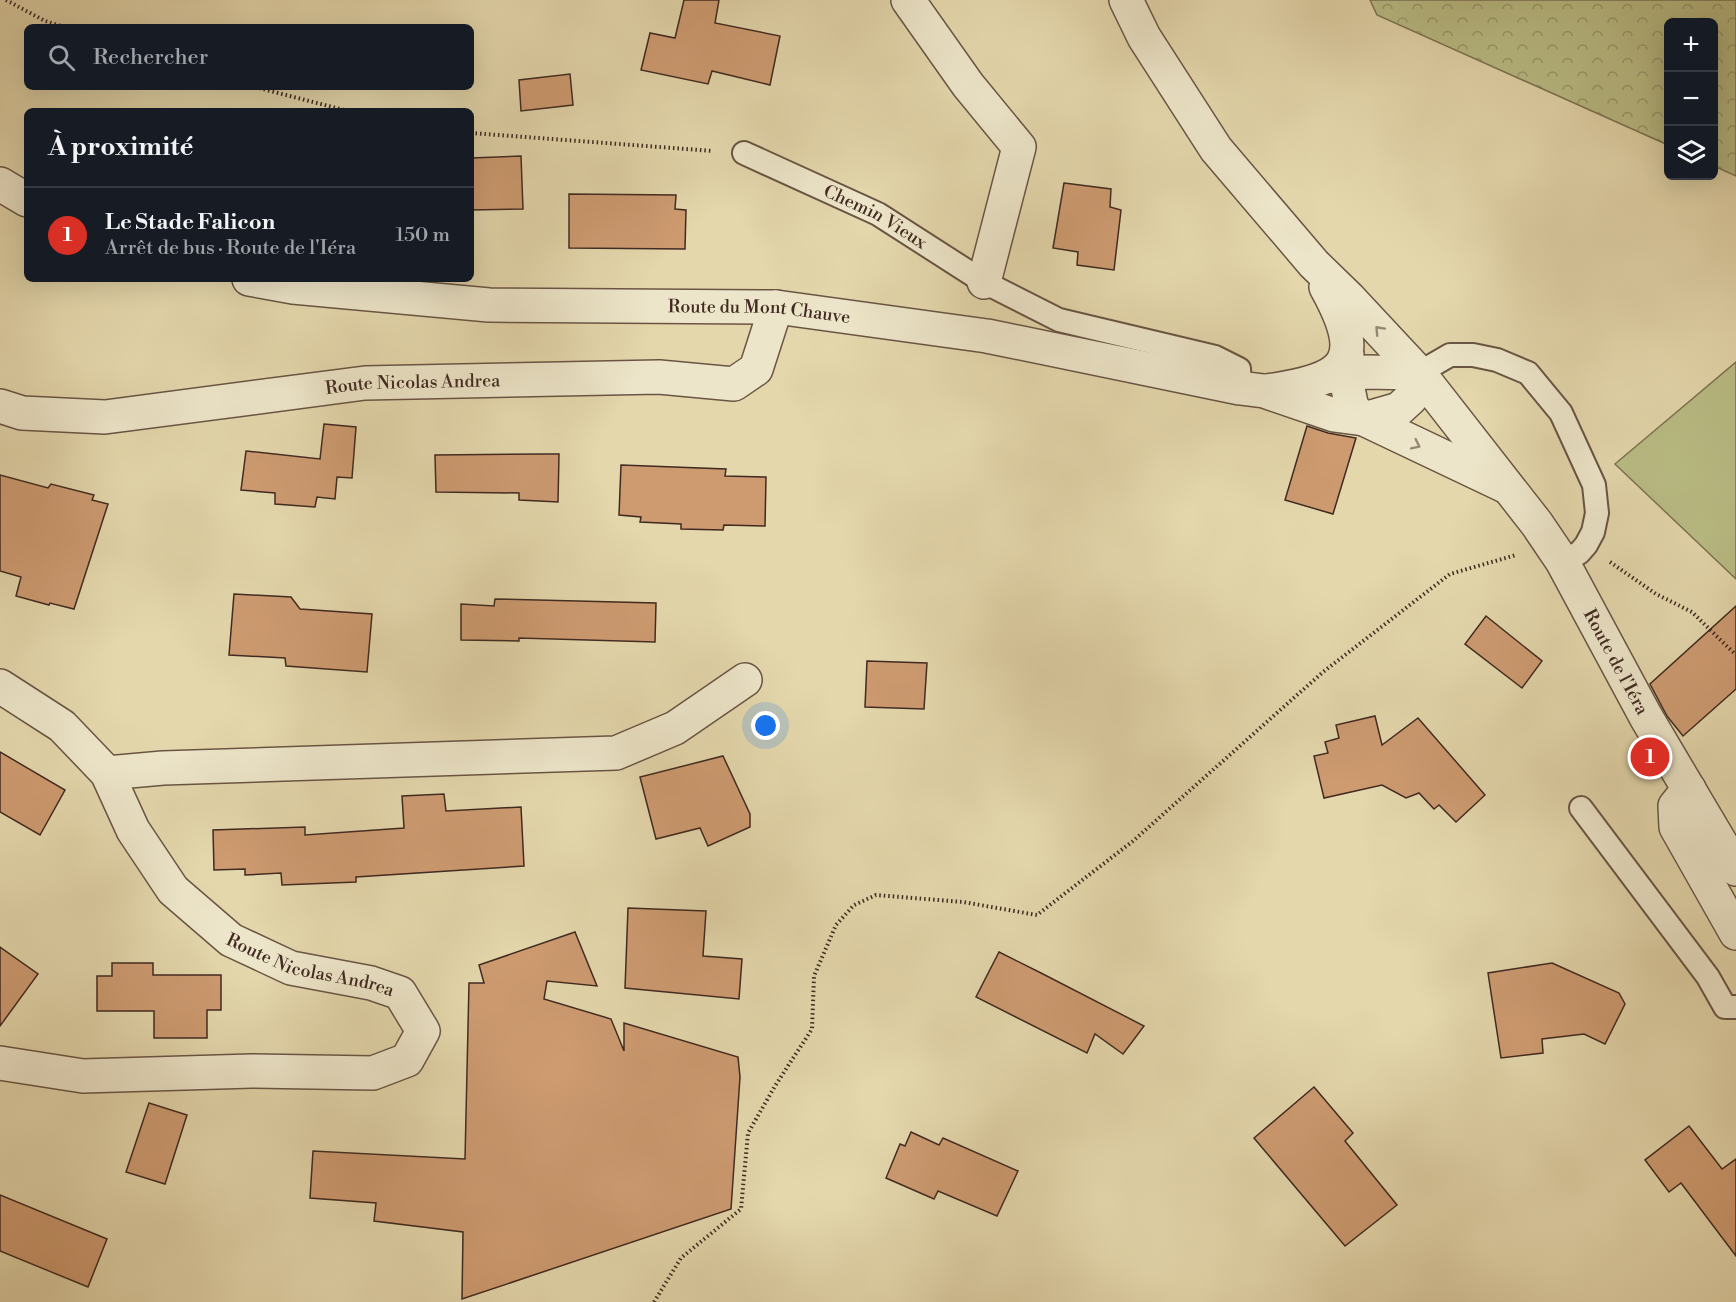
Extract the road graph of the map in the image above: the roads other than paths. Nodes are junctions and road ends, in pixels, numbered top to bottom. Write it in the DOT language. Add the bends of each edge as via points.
graph roads {
  1 [pos="908,0"];
  2 [pos="1126,0"];
  3 [pos="744,153"];
  4 [pos="0,184"];
  5 [pos="24,198"];
  6 [pos="1314,264"];
  7 [pos="266,282"];
  8 [pos="984,282"];
  9 [pos="776,307"];
  10 [pos="1339,369"];
  11 [pos="1419,373"];
  12 [pos="1252,390"];
  13 [pos="0,406"];
  14 [pos="1364,419"];
  15 [pos="1510,488"];
  16 [pos="1574,553"];
  17 [pos="745,680"];
  18 [pos="0,686"];
  19 [pos="107,773"];
  20 [pos="1689,789"];
  21 [pos="1581,808"];
  22 [pos="1736,869"];
  23 [pos="1736,933"];
  24 [pos="1736,1007"];
  25 [pos="0,1063"];
  1 -- 8 [label="street" via="968,85 1019,147"];
  2 -- 6 [label="street" via="1143,37 1216,149"];
  3 -- 8 [label="lane, Chemin Vieux" via="878,214"];
  4 -- 5 [label="street"];
  6 -- 10 [label="street" via="1344,325"];
  11 -- 6 [label="street, Route de l'Iéra, one-way"];
  7 -- 9 [label="street, Route du Mont Chauve" via="489,305"];
  8 -- 12 [label="lane, Chemin Vieux" via="1059,320 1215,357 1239,369"];
  9 -- 12 [label="street, Route du Mont Chauve" via="987,336"];
  9 -- 13 [label="street, Route Nicolas Andrea" via="756,369 734,384 659,377 365,383 105,417 22,413"];
  10 -- 11 [label="street"];
  10 -- 12 [label="street" via="1300,386"];
  10 -- 14 [label="street" via="1352,408"];
  11 -- 14 [label="street" via="1411,398 1399,409"];
  11 -- 15 [label="street, Route de l'Iéra"];
  11 -- 16 [label="lane" via="1450,356 1473,355 1497,360 1528,374 1561,413 1594,485 1597,513 1593,532"];
  12 -- 14 [label="street" via="1334,415"];
  14 -- 15 [label="street, Route de l'Iéra, one-way"];
  15 -- 16 [label="street, Route de l'Iéra"];
  16 -- 20 [label="street, Route de l'Iéra" via="1647,717"];
  17 -- 19 [label="street" via="675,728 616,753"];
  18 -- 19 [label="street, Route Nicolas Andrea" via="62,726"];
  19 -- 25 [label="street, Route Nicolas Andrea" via="133,830 173,890 231,940 291,968 371,983 400,993 423,1031 407,1060 373,1073 252,1071 83,1076"];
  20 -- 22 [label="street, Route de l'Iéra"];
  20 -- 23 [label="street" via="1675,806 1676,827"];
  21 -- 24 [label="lane" via="1708,977 1725,1007"];
}
